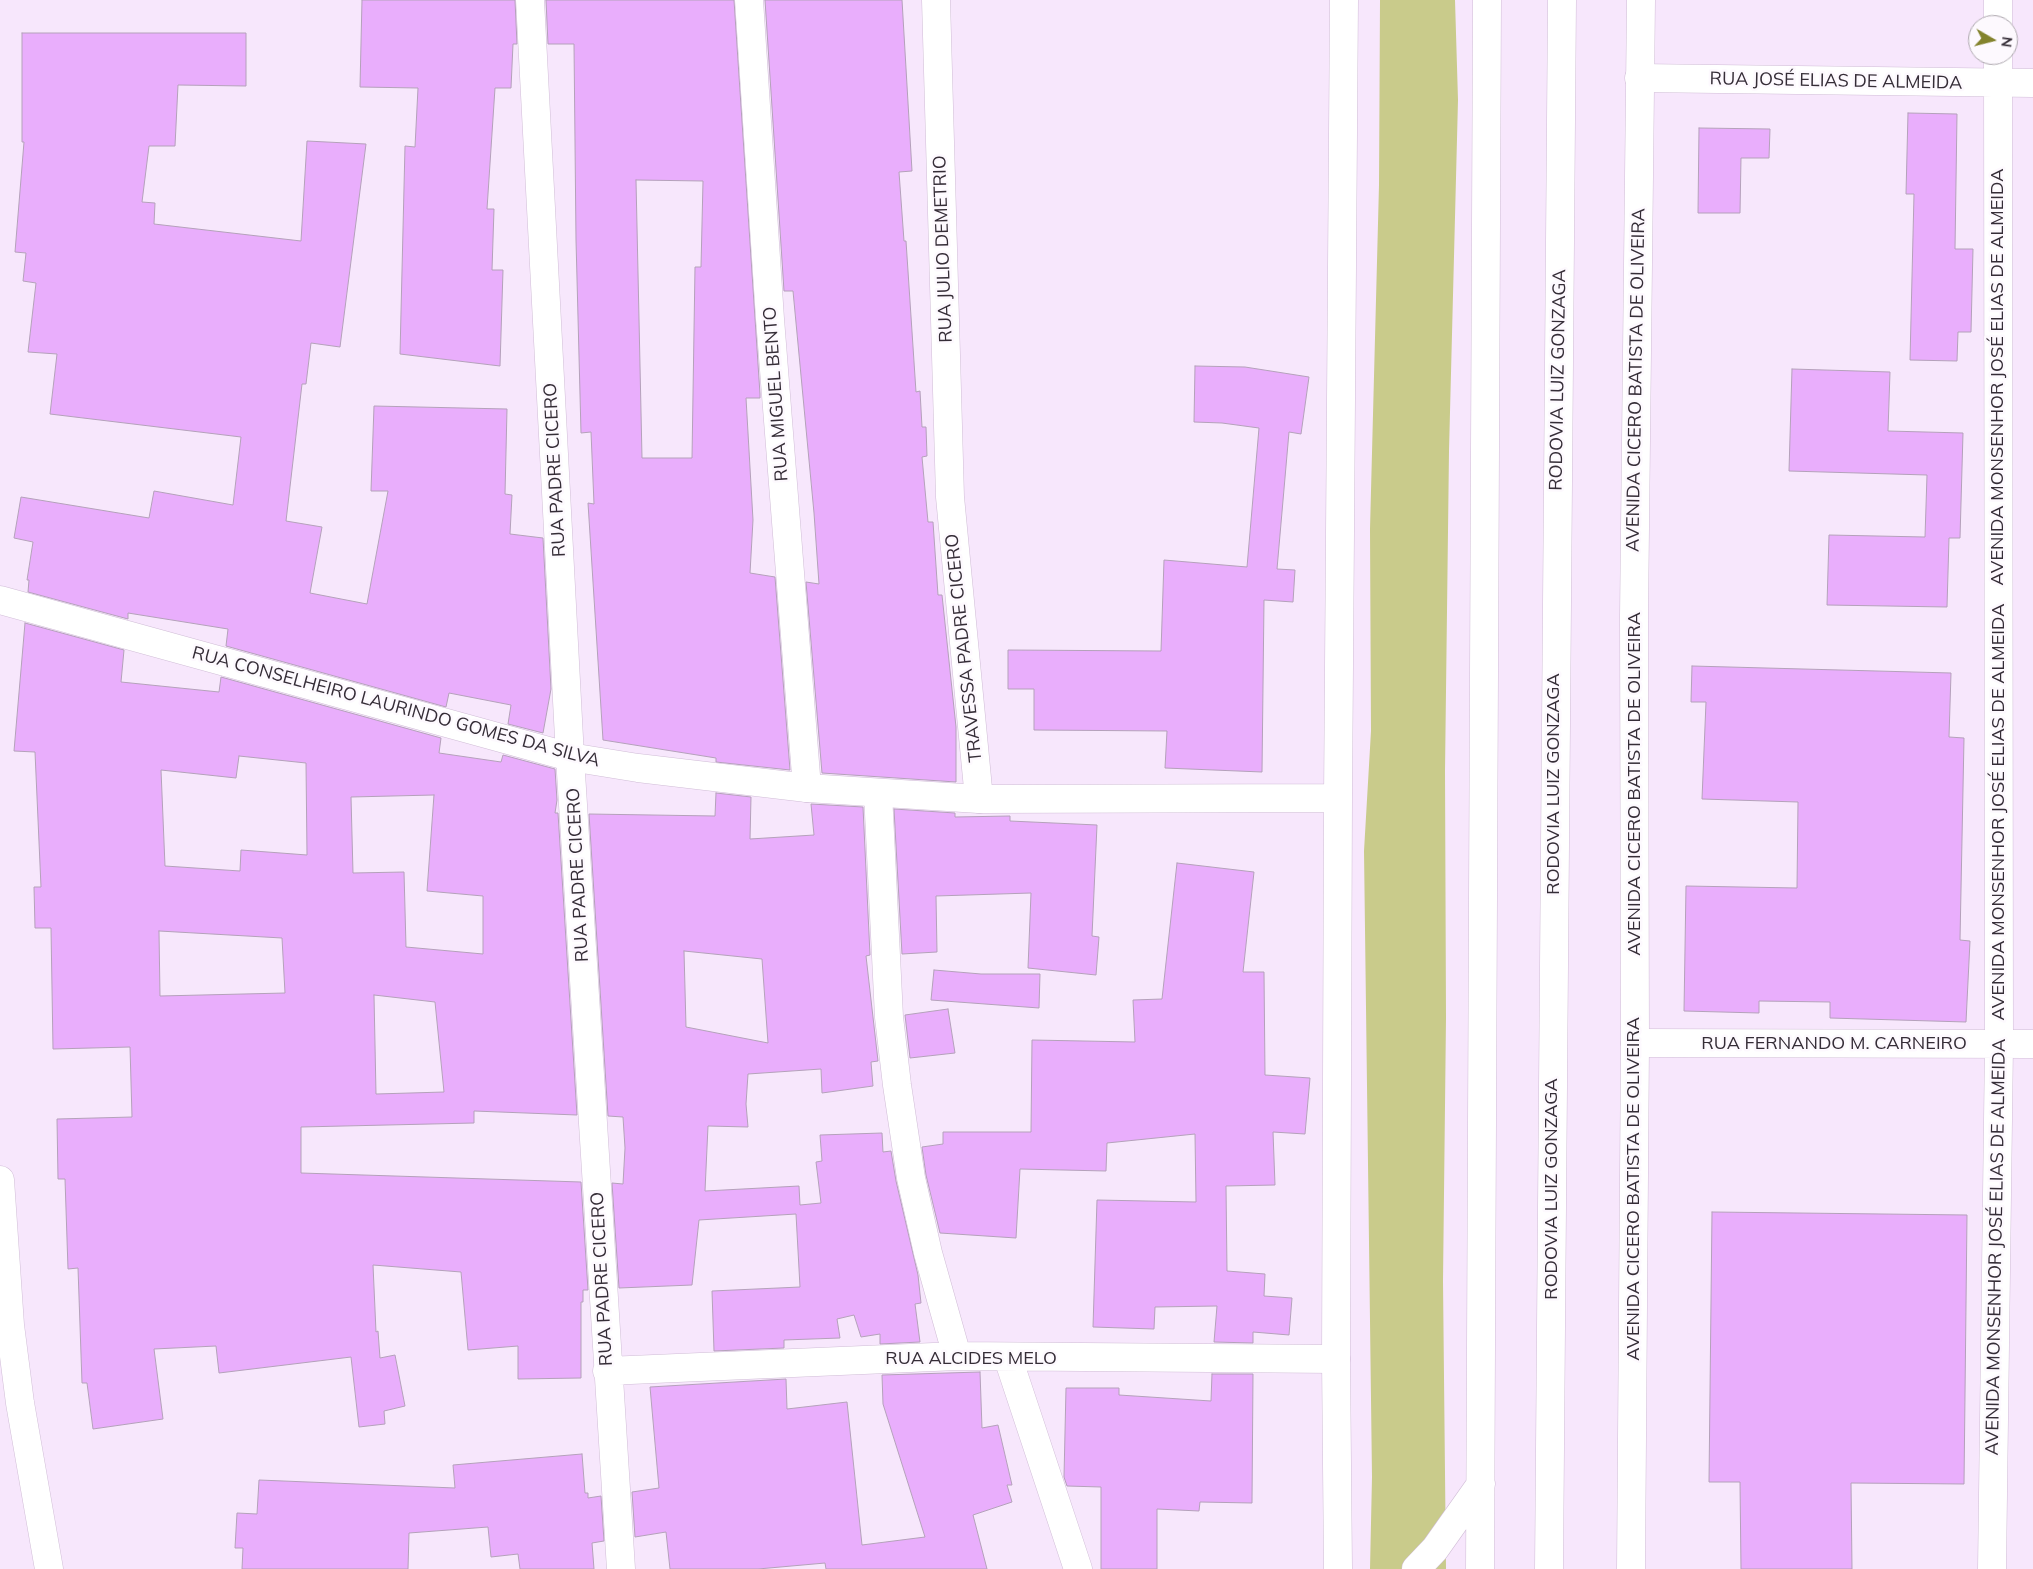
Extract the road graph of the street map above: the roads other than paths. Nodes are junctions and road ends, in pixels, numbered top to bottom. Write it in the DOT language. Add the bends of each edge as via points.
graph roads {
  1 [pos="530,0"];
  2 [pos="749,0"];
  3 [pos="936,0"];
  4 [pos="1344,0"];
  5 [pos="1487,0"];
  6 [pos="1562,0"];
  7 [pos="1640,0"];
  8 [pos="1998,0"];
  9 [pos="1998,15"];
  10 [pos="1998,65"];
  11 [pos="1640,78"];
  12 [pos="1998,83"];
  13 [pos="2033,83"];
  14 [pos="950,497"];
  15 [pos="0,600"];
  16 [pos="570,757"];
  17 [pos="807,788"];
  18 [pos="878,793"];
  19 [pos="1338,798"];
  20 [pos="979,799"];
  21 [pos="1635,1043"];
  22 [pos="2033,1044"];
  23 [pos="1999,1045"];
  24 [pos="0,1180"];
  25 [pos="5,1326"];
  26 [pos="957,1356"];
  27 [pos="1008,1358"];
  28 [pos="1336,1359"];
  29 [pos="607,1371"];
  30 [pos="1481,1484"];
  31 [pos="49,1569"];
  32 [pos="621,1569"];
  33 [pos="1078,1569"];
  34 [pos="1338,1569"];
  35 [pos="1416,1569"];
  36 [pos="1480,1569"];
  37 [pos="1549,1569"];
  38 [pos="1631,1569"];
  39 [pos="1992,1569"];
  1 -- 16 [label="main road, RUA PADRE CICERO"];
  2 -- 17 [label="main road, RUA MIGUEL BENTO"];
  3 -- 14 [label="main road, RUA JULIO DEMETRIO"];
  4 -- 19 [label="main road"];
  5 -- 30 [label="main road"];
  6 -- 37 [label="main road, RODOVIA LUIZ GONZAGA"];
  7 -- 11 [label="main road, AVENIDA CICERO BATISTA DE OLIVEIRA"];
  8 -- 9 [label="main road"];
  10 -- 12 [label="main road, AVENIDA MONSENHOR JOSÉ ELIAS DE ALMEIDA"];
  11 -- 12 [label="main road, RUA JOSÉ ELIAS DE ALMEIDA"];
  11 -- 21 [label="main road, AVENIDA CICERO BATISTA DE OLIVEIRA" via="1634,616"];
  12 -- 13 [label="main road, RUA JOSÉ ELIAS DE ALMEIDA"];
  12 -- 23 [label="main road, AVENIDA MONSENHOR JOSÉ ELIAS DE ALMEIDA"];
  14 -- 20 [label="main road, TRAVESSA PADRE CICERO"];
  15 -- 16 [label="main road, RUA CONSELHEIRO LAURINDO GOMES DA SILVA"];
  16 -- 17 [label="main road, RUA CONSELHEIRO LAURINDO GOMES DA SILVA"];
  16 -- 29 [label="main road, RUA PADRE CICERO"];
  17 -- 18 [label="main road, RUA CONSELHEIRO LAURINDO GOMES DA SILVA"];
  18 -- 20 [label="main road, RUA CONSELHEIRO LAURINDO GOMES DA SILVA"];
  18 -- 26 [label="main road" via="889,1017 897,1085 911,1178 928,1254"];
  19 -- 20 [label="main road, RUA CONSELHEIRO LAURINDO GOMES DA SILVA"];
  19 -- 28 [label="main road"];
  21 -- 23 [label="main road, RUA FERNANDO M. CARNEIRO"];
  21 -- 38 [label="main road, AVENIDA CICERO BATISTA DE OLIVEIRA"];
  22 -- 23 [label="main road, RUA FERNANDO M. CARNEIRO"];
  23 -- 39 [label="main road, AVENIDA MONSENHOR JOSÉ ELIAS DE ALMEIDA"];
  24 -- 25 [label="main road"];
  25 -- 31 [label="main road"];
  26 -- 27 [label="main road, RUA ALCIDES MELO"];
  26 -- 29 [label="main road, RUA ALCIDES MELO"];
  27 -- 28 [label="main road, RUA ALCIDES MELO"];
  27 -- 33 [label="main road"];
  28 -- 34 [label="main road"];
  29 -- 32 [label="main road, RUA PADRE CICERO"];
  30 -- 35 [label="main road" via="1435,1549"];
  30 -- 36 [label="main road"];
}
